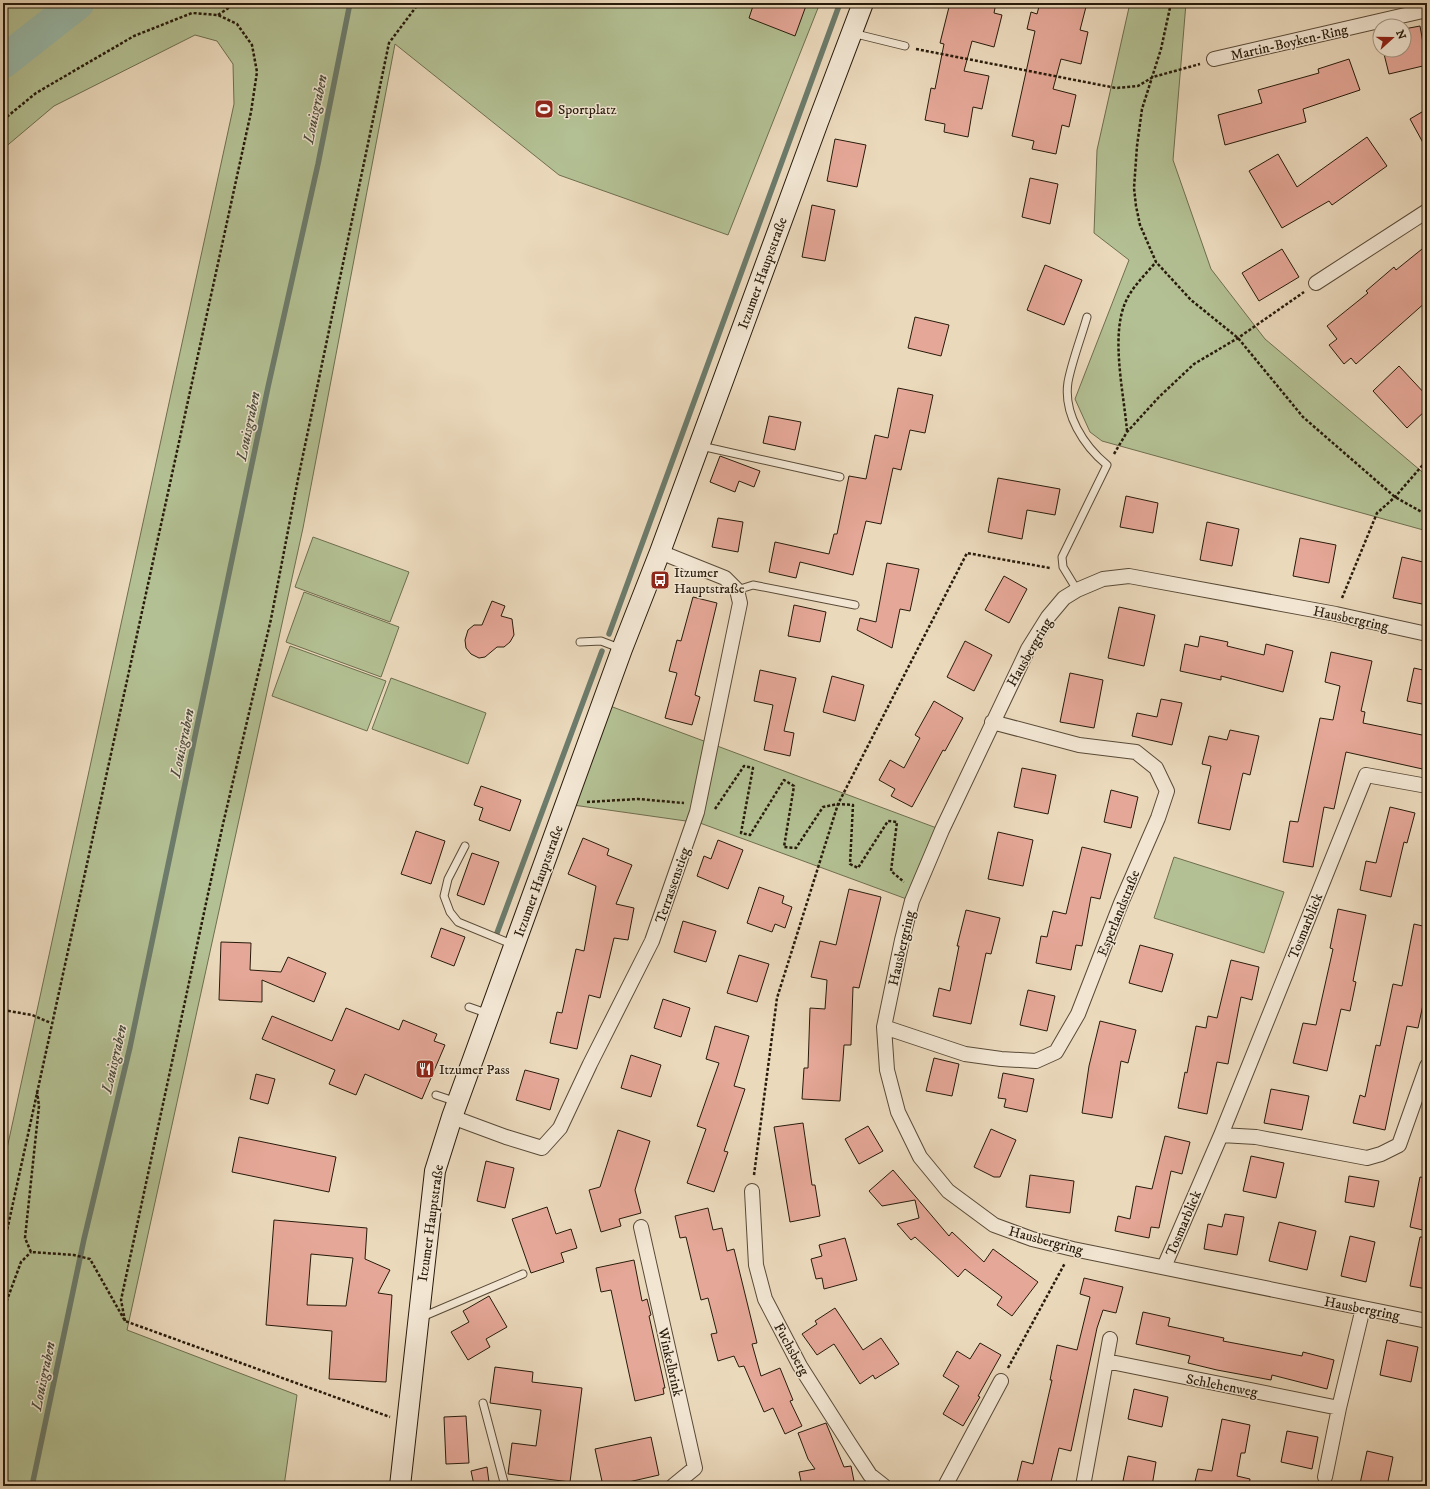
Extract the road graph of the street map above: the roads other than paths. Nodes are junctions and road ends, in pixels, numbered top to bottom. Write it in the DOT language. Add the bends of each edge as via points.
graph roads {
  1 [pos="863,3"];
  2 [pos="1427,10"];
  3 [pos="852,33"];
  4 [pos="905,46"];
  5 [pos="1214,60"];
  6 [pos="1427,211"];
  7 [pos="1316,283"];
  8 [pos="1087,317"];
  9 [pos="699,446"];
  10 [pos="840,477"];
  11 [pos="660,552"];
  12 [pos="737,590"];
  13 [pos="1077,590"];
  14 [pos="855,605"];
  15 [pos="1427,634"];
  16 [pos="580,642"];
  17 [pos="622,649"];
  18 [pos="992,722"];
  19 [pos="1427,786"];
  20 [pos="465,846"];
  21 [pos="514,946"];
  22 [pos="469,1007"];
  23 [pos="489,1015"];
  24 [pos="884,1027"];
  25 [pos="1427,1066"];
  26 [pos="436,1095"];
  27 [pos="454,1110"];
  28 [pos="1221,1135"];
  29 [pos="752,1191"];
  30 [pos="641,1227"];
  31 [pos="1164,1267"];
  32 [pos="523,1274"];
  33 [pos="1363,1308"];
  34 [pos="418,1319"];
  35 [pos="1427,1320"];
  36 [pos="1110,1339"];
  37 [pos="1106,1361"];
  38 [pos="1001,1381"];
  39 [pos="483,1404"];
  40 [pos="1339,1408"];
  41 [pos="1325,1477"];
  42 [pos="400,1486"];
  43 [pos="505,1486"];
  44 [pos="673,1486"];
  45 [pos="884,1486"];
  46 [pos="945,1486"];
  47 [pos="1083,1486"];
  1 -- 3 [label="main road, Itzumer Hauptstraße"];
  2 -- 5 [label="street, Martin-Boyken-Ring"];
  3 -- 4 [label="lane"];
  3 -- 9 [label="main road, Itzumer Hauptstraße"];
  6 -- 7 [label="street"];
  8 -- 13 [label="lane" via="1068,383 1068,403 1082,440 1107,466 1068,540 1062,557 1063,567"];
  9 -- 10 [label="lane"];
  9 -- 11 [label="main road, Itzumer Hauptstraße"];
  11 -- 12 [label="street" via="724,578"];
  11 -- 17 [label="main road, Itzumer Hauptstraße"];
  12 -- 14 [label="lane" via="753,585"];
  12 -- 27 [label="street, Terrassenstieg" via="740,603 697,812 652,940 560,1128 542,1148 506,1137"];
  13 -- 15 [label="street, Hausbergring" via="1103,579 1129,576 1336,614"];
  13 -- 18 [label="street, Hausbergring" via="1064,598 1048,617 1028,649"];
  16 -- 17 [label="lane" via="601,641"];
  17 -- 21 [label="main road, Itzumer Hauptstraße"];
  18 -- 24 [label="street, Hausbergring" via="918,886 902,940"];
  18 -- 24 [label="street, Esperlandstraße" via="1079,745 1136,752 1156,768 1167,790 1158,818 1121,903 1078,1014 1056,1052 1036,1061 965,1054"];
  19 -- 28 [label="street, Tosmarblick" via="1366,775"];
  20 -- 21 [label="lane" via="448,879 444,896 450,912 458,922"];
  21 -- 23 [label="main road, Itzumer Hauptstraße"];
  22 -- 23 [label="lane"];
  23 -- 27 [label="main road, Itzumer Hauptstraße"];
  24 -- 31 [label="street, Hausbergring" via="887,1070 898,1112 920,1156 948,1191 994,1225 1032,1239"];
  25 -- 28 [label="street" via="1399,1145 1381,1154 1367,1158 1256,1137"];
  26 -- 27 [label="lane"];
  27 -- 34 [label="main road, Itzumer Hauptstraße" via="435,1171"];
  28 -- 31 [label="street, Tosmarblick"];
  29 -- 45 [label="street, Fuchsberg" via="756,1265 765,1299 800,1366 870,1475"];
  30 -- 44 [label="street, Winkelbrink" via="695,1468"];
  31 -- 33 [label="street, Hausbergring"];
  32 -- 34 [label="lane"];
  33 -- 35 [label="street, Hausbergring"];
  33 -- 40 [label="street"];
  34 -- 42 [label="main road, Itzumer Hauptstraße"];
  36 -- 37 [label="street"];
  37 -- 40 [label="street, Schlehenweg"];
  37 -- 47 [label="street"];
  38 -- 46 [label="street"];
  39 -- 43 [label="lane"];
  40 -- 41 [label="street"];
}
